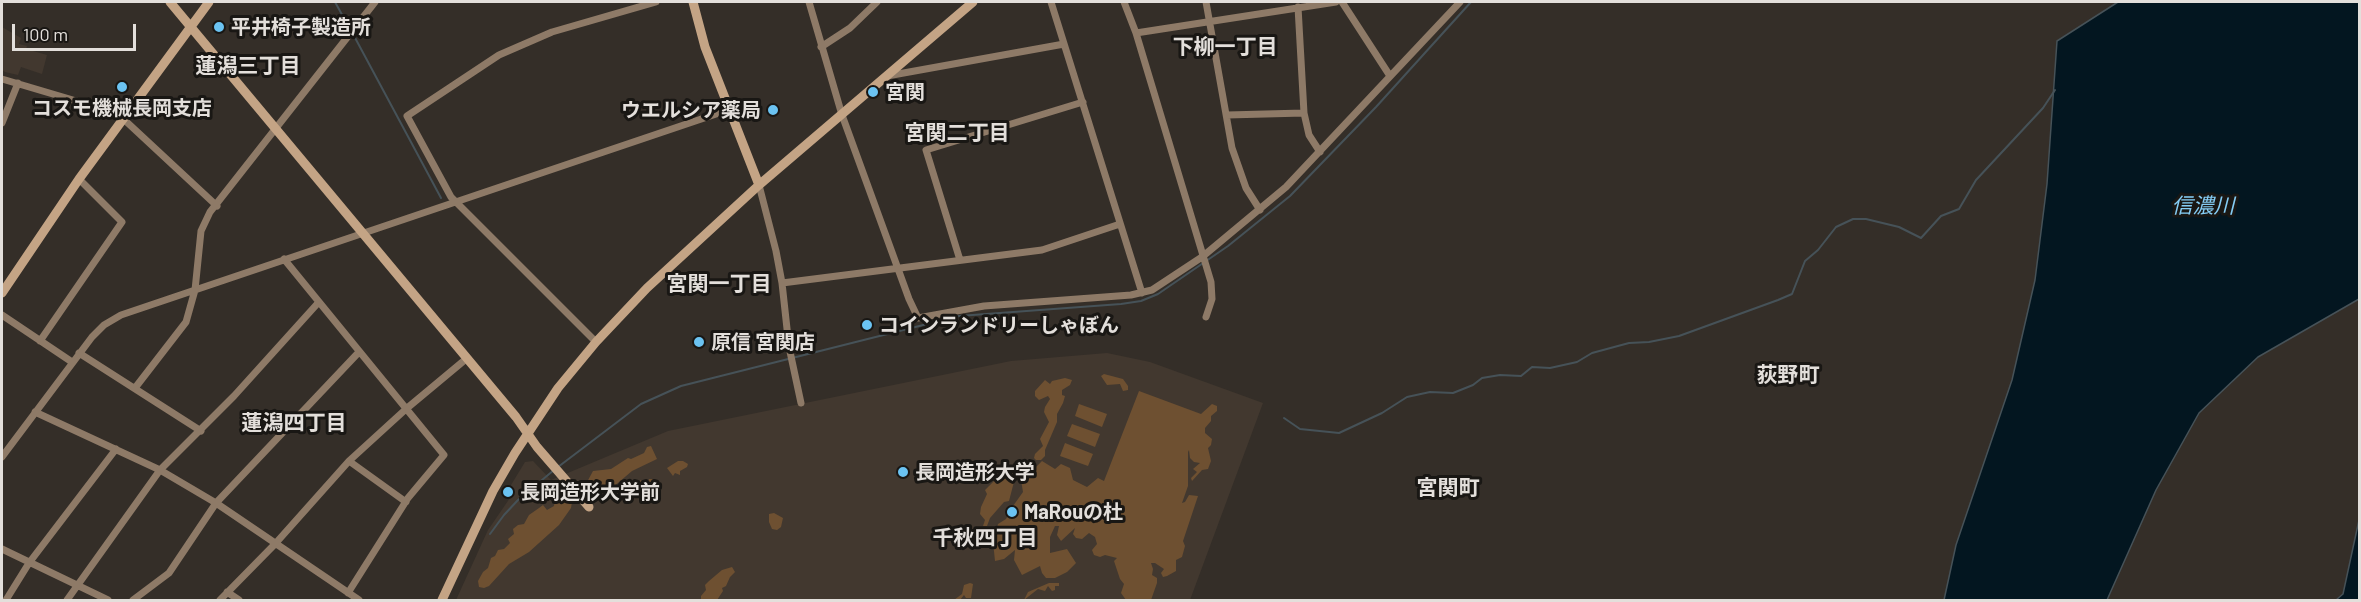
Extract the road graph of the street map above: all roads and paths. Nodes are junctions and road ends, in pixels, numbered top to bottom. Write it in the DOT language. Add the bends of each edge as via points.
graph roads {
  1 [pos="170,2"];
  2 [pos="209,2"];
  3 [pos="375,2"];
  4 [pos="656,2"];
  5 [pos="693,2"];
  6 [pos="808,2"];
  7 [pos="877,2"];
  8 [pos="973,2"];
  9 [pos="1051,2"];
  10 [pos="1124,2"];
  11 [pos="1206,2"];
  12 [pos="1336,2"];
  13 [pos="1342,2"];
  14 [pos="1460,2"];
  15 [pos="1298,7"];
  16 [pos="1210,21"];
  17 [pos="191,26"];
  18 [pos="1136,33"];
  19 [pos="1064,44"];
  20 [pos="821,47"];
  21 [pos="887,76"];
  22 [pos="1390,76"];
  23 [pos="2,79"];
  24 [pos="18,83"];
  25 [pos="1083,102"];
  26 [pos="728,110"];
  27 [pos="1305,113"];
  28 [pos="843,115"];
  29 [pos="1227,115"];
  30 [pos="124,117"];
  31 [pos="2,123"];
  32 [pos="277,128"];
  33 [pos="1320,152"];
  34 [pos="79,179"];
  35 [pos="759,185"];
  36 [pos="455,202"];
  37 [pos="217,206"];
  38 [pos="1260,210"];
  39 [pos="1120,224"];
  40 [pos="363,233"];
  41 [pos="1202,257"];
  42 [pos="284,260"];
  43 [pos="960,260"];
  44 [pos="898,268"];
  45 [pos="782,283"];
  46 [pos="195,290"];
  47 [pos="2,293"];
  48 [pos="1142,293"];
  49 [pos="318,303"];
  50 [pos="2,315"];
  51 [pos="1206,317"];
  52 [pos="40,341"];
  53 [pos="596,342"];
  54 [pos="359,352"];
  55 [pos="79,353"];
  56 [pos="466,359"];
  57 [pos="72,362"];
  58 [pos="135,388"];
  59 [pos="801,403"];
  60 [pos="406,409"];
  61 [pos="35,412"];
  62 [pos="201,431"];
  63 [pos="528,434"];
  64 [pos="116,449"];
  65 [pos="2,457"];
  66 [pos="349,461"];
  67 [pos="160,470"];
  68 [pos="406,502"];
  69 [pos="216,503"];
  70 [pos="486,507"];
  71 [pos="589,507"];
  72 [pos="275,544"];
  73 [pos="2,549"];
  74 [pos="29,563"];
  75 [pos="78,586"];
  76 [pos="227,592"];
  77 [pos="348,593"];
  78 [pos="6,600"];
  79 [pos="67,600"];
  80 [pos="108,600"];
  81 [pos="133,600"];
  82 [pos="220,600"];
  83 [pos="239,600"];
  84 [pos="359,600"];
  85 [pos="442,600"];
  86 [pos="448,600"];
  1 -- 17 [label="street"];
  2 -- 17 [label="street"];
  3 -- 32 [label="street"];
  4 -- 36 [label="street" via="552,32 499,56 407,116"];
  5 -- 26 [label="street"];
  6 -- 20 [label="street"];
  7 -- 20 [label="street" via="850,28"];
  8 -- 21 [label="street"];
  9 -- 19 [label="street"];
  10 -- 18 [label="street"];
  11 -- 16 [label="street"];
  12 -- 15 [label="street"];
  13 -- 22 [label="street"];
  14 -- 22 [label="street"];
  15 -- 16 [label="street"];
  15 -- 27 [label="street"];
  16 -- 18 [label="street"];
  16 -- 29 [label="street"];
  17 -- 30 [label="street"];
  17 -- 32 [label="street"];
  18 -- 41 [label="street"];
  19 -- 21 [label="street"];
  19 -- 25 [label="street"];
  20 -- 28 [label="street"];
  21 -- 28 [label="street"];
  22 -- 33 [label="street"];
  23 -- 24 [label="street"];
  24 -- 30 [label="street"];
  24 -- 31 [label="street"];
  25 -- 39 [label="street"];
  25 -- 43 [label="street" via="926,150"];
  26 -- 35 [label="street"];
  26 -- 36 [label="street"];
  27 -- 29 [label="street"];
  27 -- 33 [label="street" via="1309,135"];
  28 -- 35 [label="street"];
  28 -- 44 [label="street"];
  29 -- 38 [label="street" via="1235,160"];
  30 -- 34 [label="street"];
  30 -- 37 [label="street"];
  32 -- 37 [label="street"];
  32 -- 40 [label="street"];
  33 -- 38 [label="street"];
  34 -- 47 [label="street"];
  34 -- 52 [label="street" via="122,222"];
  35 -- 45 [label="street"];
  35 -- 53 [label="street" via="647,288"];
  36 -- 40 [label="street"];
  36 -- 53 [label="street"];
  37 -- 46 [label="street" via="201,231"];
  38 -- 41 [label="street"];
  39 -- 43 [label="street" via="1042,250"];
  39 -- 48 [label="street"];
  40 -- 42 [label="street"];
  40 -- 56 [label="street"];
  41 -- 48 [label="street"];
  41 -- 51 [label="street" via="1213,293"];
  42 -- 46 [label="street"];
  42 -- 49 [label="street"];
  43 -- 44 [label="street"];
  44 -- 45 [label="street"];
  44 -- 48 [label="street" via="918,318 984,306"];
  45 -- 59 [label="street" via="790,356"];
  46 -- 55 [label="street" via="121,315 98,331"];
  46 -- 58 [label="street" via="186,322"];
  49 -- 54 [label="street"];
  49 -- 62 [label="street"];
  50 -- 52 [label="street"];
  52 -- 57 [label="street"];
  53 -- 63 [label="street" via="558,388"];
  54 -- 60 [label="street"];
  54 -- 69 [label="street"];
  55 -- 57 [label="street"];
  55 -- 58 [label="street"];
  56 -- 60 [label="street"];
  56 -- 63 [label="street"];
  57 -- 61 [label="street"];
  58 -- 62 [label="street"];
  60 -- 66 [label="street"];
  60 -- 68 [label="street" via="444,455"];
  61 -- 64 [label="street"];
  61 -- 65 [label="street"];
  62 -- 67 [label="street"];
  63 -- 70 [label="street"];
  63 -- 71 [label="street"];
  64 -- 67 [label="street"];
  64 -- 74 [label="street"];
  66 -- 68 [label="street"];
  66 -- 72 [label="street"];
  67 -- 69 [label="street"];
  67 -- 75 [label="street"];
  68 -- 77 [label="street"];
  69 -- 72 [label="street"];
  69 -- 81 [label="street" via="169,573"];
  70 -- 85 [label="street"];
  70 -- 86 [label="street"];
  72 -- 76 [label="street"];
  72 -- 77 [label="street"];
  73 -- 74 [label="street"];
  74 -- 75 [label="street"];
  74 -- 78 [label="street"];
  75 -- 79 [label="street"];
  75 -- 80 [label="street"];
  76 -- 82 [label="street"];
  76 -- 83 [label="street"];
  77 -- 84 [label="street"];
}
